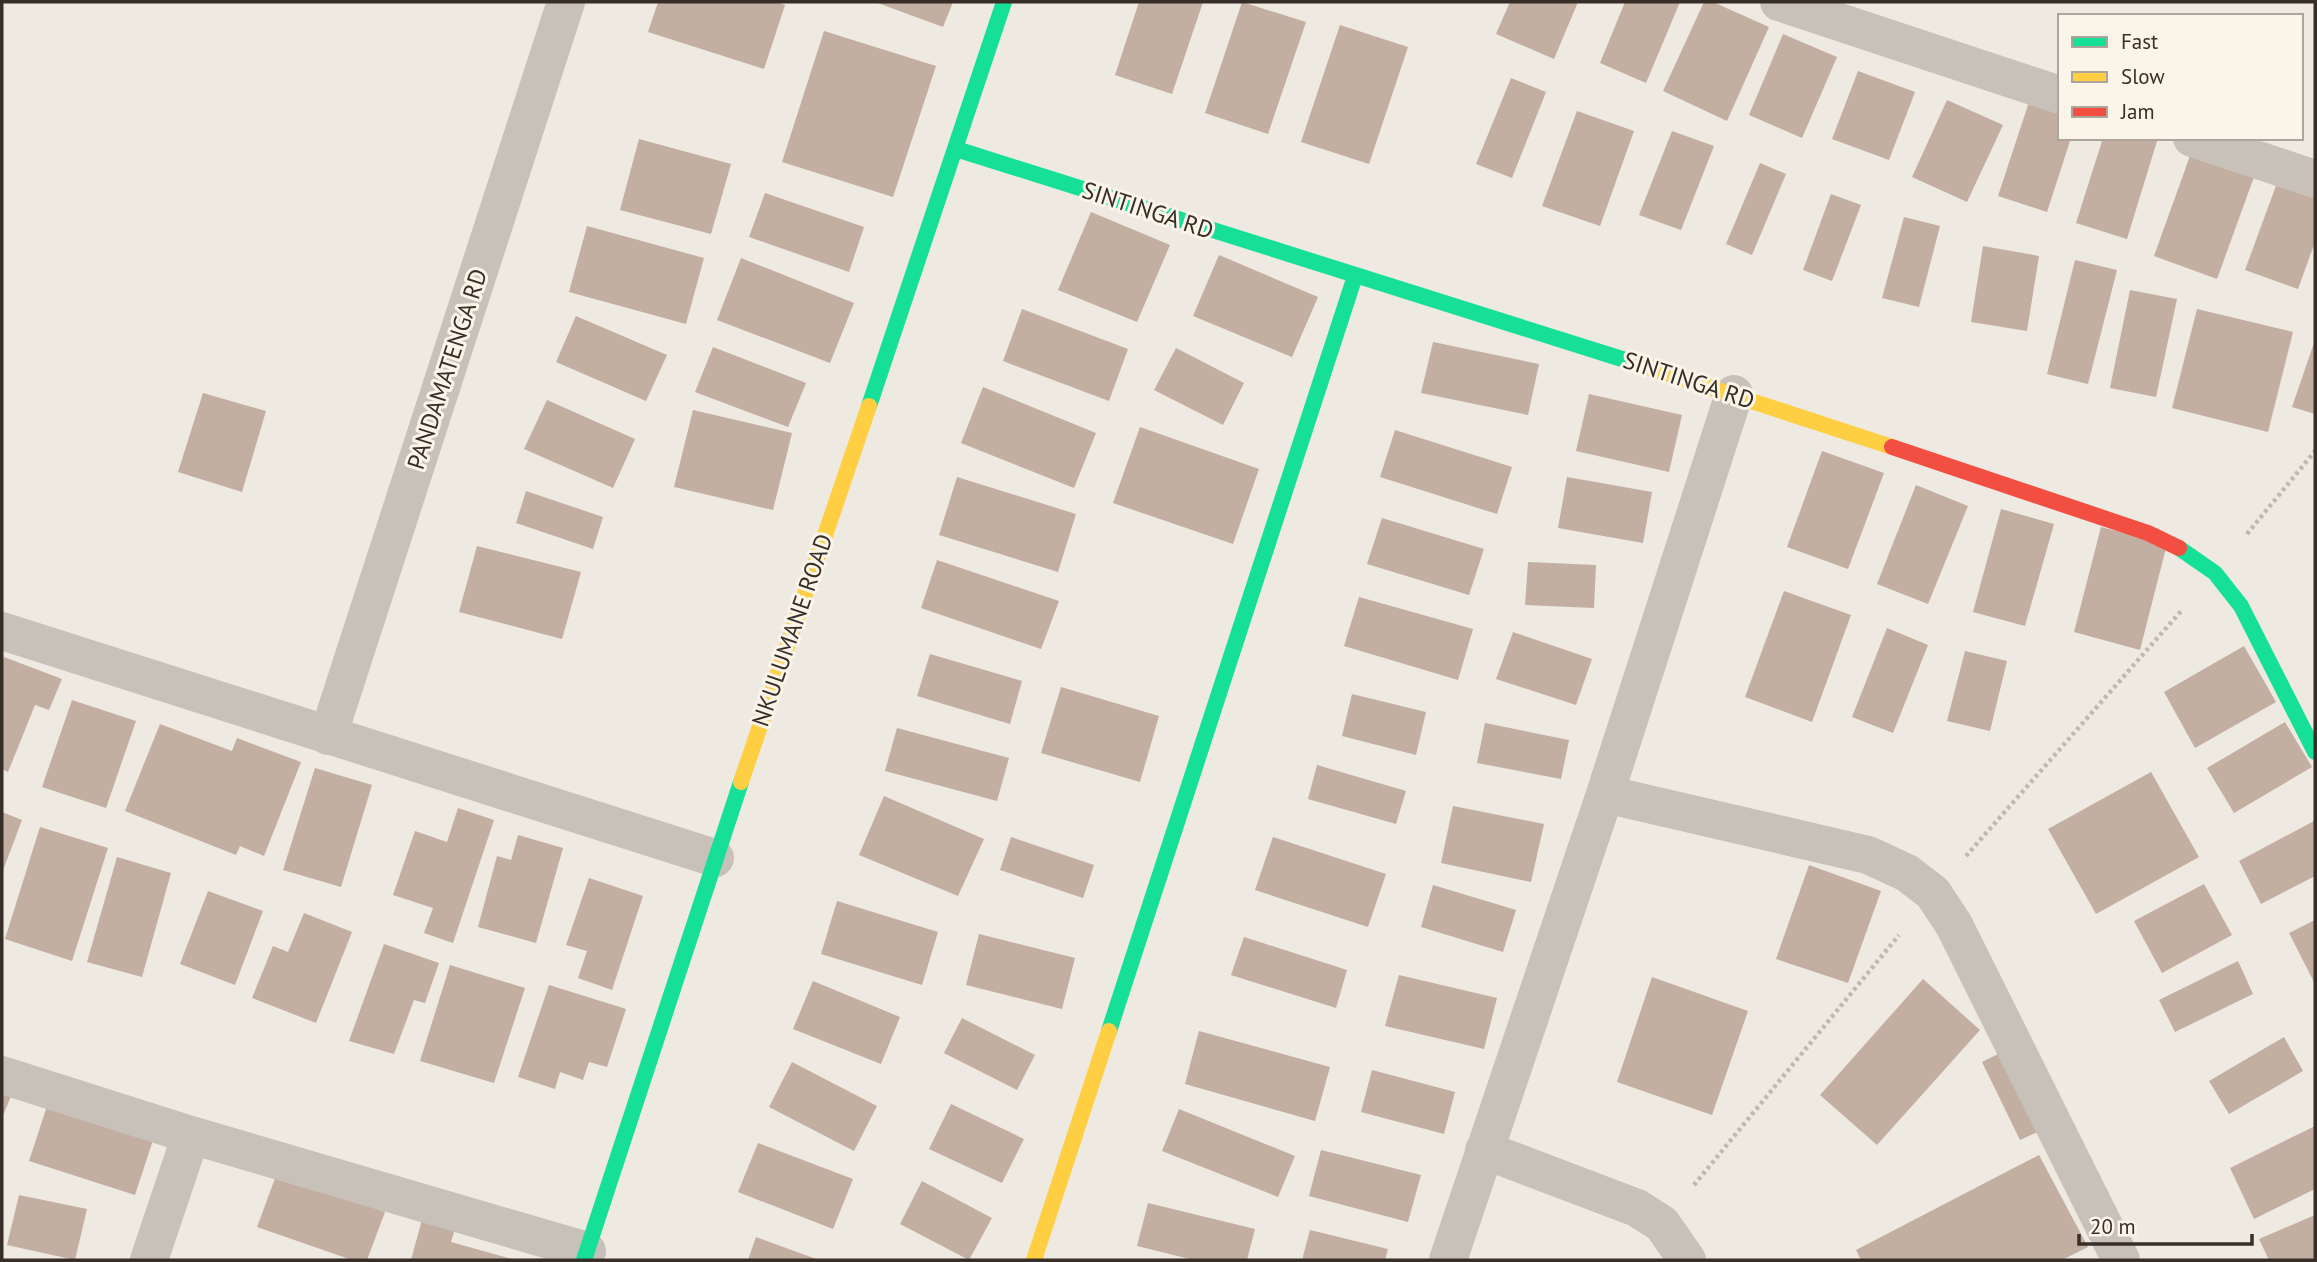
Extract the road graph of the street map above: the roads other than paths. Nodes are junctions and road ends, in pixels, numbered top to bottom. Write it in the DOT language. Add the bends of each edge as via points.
graph roads {
  1 [pos="566,2"];
  2 [pos="1004,2"];
  3 [pos="1779,2"];
  4 [pos="2058,93"];
  5 [pos="2198,140"];
  6 [pos="956,149"];
  7 [pos="2315,179"];
  8 [pos="1355,276"];
  9 [pos="1734,394"];
  10 [pos="2,631"];
  11 [pos="328,736"];
  12 [pos="2315,752"];
  13 [pos="1605,794"];
  14 [pos="715,858"];
  15 [pos="2,1075"];
  16 [pos="191,1135"];
  17 [pos="1484,1150"];
  18 [pos="585,1256"];
  19 [pos="149,1260"];
  20 [pos="1034,1260"];
  21 [pos="1448,1260"];
  22 [pos="1687,1260"];
  23 [pos="2120,1260"];
  1 -- 11 [label="street, PANDAMATENGA RD"];
  2 -- 6 [label="street, NKULUMANE ROAD"];
  3 -- 4 [label="street"];
  5 -- 7 [label="street"];
  6 -- 8 [label="street, SINTINGA RD"];
  6 -- 14 [label="street, NKULUMANE ROAD"];
  8 -- 9 [label="street, SINTINGA RD"];
  8 -- 20 [label="street"];
  9 -- 12 [label="street, SINTINGA RD" via="2148,533 2186,552 2215,573 2241,606"];
  9 -- 13 [label="street"];
  10 -- 11 [label="street"];
  11 -- 14 [label="street"];
  13 -- 17 [label="street"];
  13 -- 23 [label="street" via="1868,855 1907,873 1933,893 1954,925"];
  14 -- 18 [label="street, NKULUMANE ROAD"];
  15 -- 16 [label="street"];
  16 -- 18 [label="street"];
  16 -- 19 [label="street"];
  17 -- 21 [label="street"];
  17 -- 22 [label="street" via="1637,1208 1662,1224"];
}
